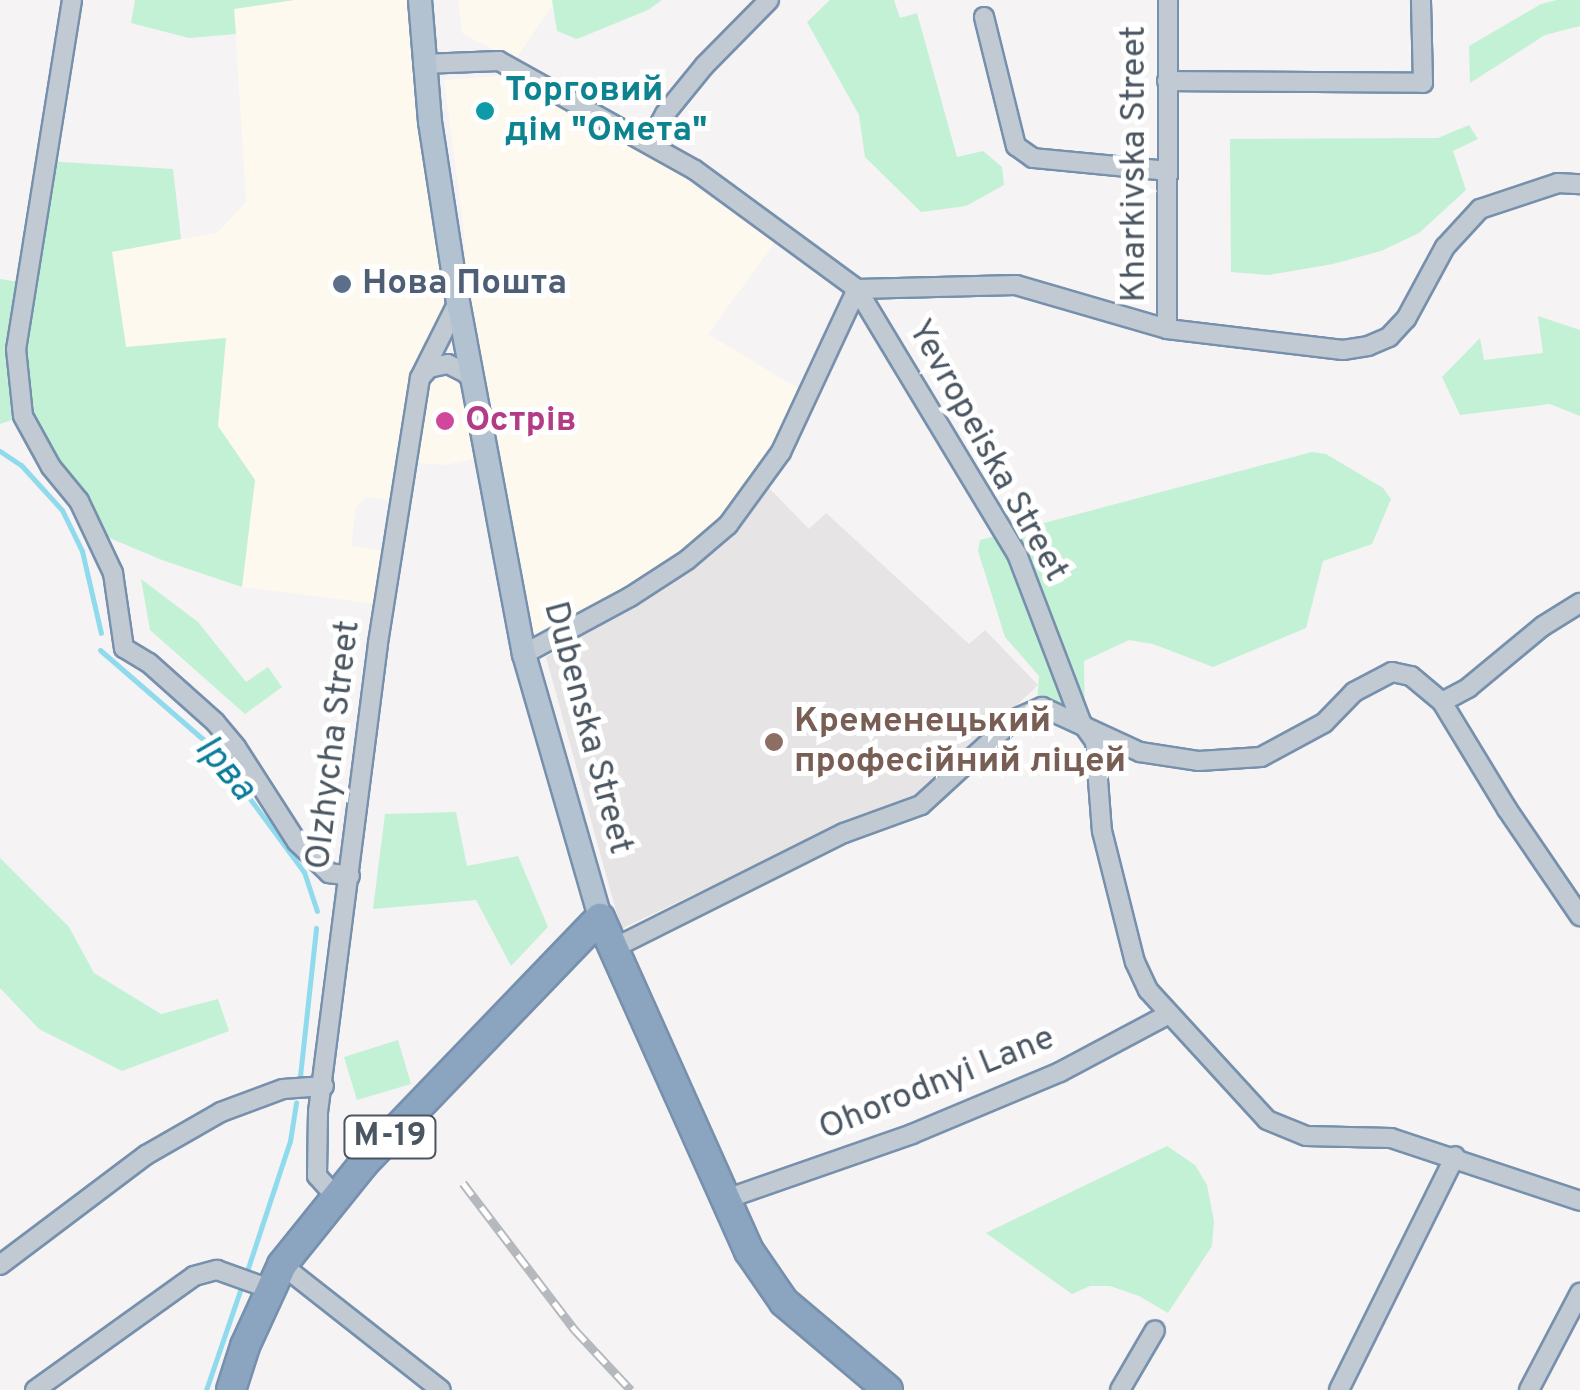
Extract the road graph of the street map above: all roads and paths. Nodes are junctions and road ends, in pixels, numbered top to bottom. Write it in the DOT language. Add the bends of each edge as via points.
graph roads {
  1 [pos="72,0"];
  2 [pos="420,0"];
  3 [pos="770,0"];
  4 [pos="1168,0"];
  5 [pos="1421,0"];
  6 [pos="984,18"];
  7 [pos="423,64"];
  8 [pos="1168,81"];
  9 [pos="649,142"];
  10 [pos="1167,171"];
  11 [pos="1580,184"];
  12 [pos="857,289"];
  13 [pos="458,302"];
  14 [pos="1167,328"];
  15 [pos="420,378"];
  16 [pos="473,384"];
  17 [pos="1580,603"];
  18 [pos="524,654"];
  19 [pos="1442,702"];
  20 [pos="1081,722"];
  21 [pos="350,876"];
  22 [pos="1580,916"];
  23 [pos="600,918"];
  24 [pos="612,949"];
  25 [pos="1169,1014"];
  26 [pos="324,1086"];
  27 [pos="1455,1156"];
  28 [pos="337,1198"];
  29 [pos="723,1200"];
  30 [pos="1580,1200"];
  31 [pos="0,1265"];
  32 [pos="276,1277"];
  33 [pos="1580,1293"];
  34 [pos="1154,1330"];
  35 [pos="35,1390"];
  36 [pos="231,1390"];
  37 [pos="440,1390"];
  38 [pos="888,1390"];
  39 [pos="1120,1390"];
  40 [pos="1339,1390"];
  41 [pos="1529,1390"];
  1 -- 21 [label="street" via="16,349 23,416 79,501 114,573 124,648 215,722 298,842 329,873"];
  2 -- 7 [label="main road, Dubenska Street"];
  3 -- 9 [label="street" via="705,66"];
  4 -- 8 [label="street, Kharkivska Street"];
  5 -- 8 [label="street" via="1423,84"];
  6 -- 10 [label="street" via="1016,146 1032,158"];
  7 -- 9 [label="street, Yevropeiska Street" via="499,60"];
  7 -- 13 [label="main road, Dubenska Street"];
  8 -- 10 [label="street, Kharkivska Street"];
  9 -- 12 [label="street, Yevropeiska Street"];
  10 -- 14 [label="street, Kharkivska Street"];
  11 -- 14 [label="street" via="1558,183 1480,208 1444,247 1406,319 1368,346 1344,350"];
  12 -- 14 [label="street" via="1016,285"];
  12 -- 18 [label="street" via="781,452 728,525 687,560"];
  12 -- 20 [label="street, Yevropeiska Street" via="1017,554"];
  13 -- 15 [label="street, Olzhycha Street"];
  13 -- 16 [label="main road, Dubenska Street"];
  15 -- 16 [label="street" via="448,364"];
  15 -- 21 [label="street, Olzhycha Street"];
  16 -- 18 [label="main road, Dubenska Street"];
  17 -- 19 [label="street"];
  18 -- 23 [label="main road, Dubenska Street"];
  19 -- 20 [label="street" via="1412,676 1392,672 1354,692 1324,723 1261,757 1199,761 1140,752"];
  19 -- 22 [label="street"];
  20 -- 24 [label="street" via="1042,707 1015,719 921,805 844,834"];
  20 -- 25 [label="street, Yevropeiska Street" via="1094,740 1102,831 1135,962"];
  21 -- 26 [label="street, Olzhycha Street"];
  23 -- 24 [label="highway, Dubenska Street"];
  23 -- 28 [label="highway, М-19"];
  24 -- 29 [label="highway, Dubenska Street"];
  25 -- 27 [label="street, Yevropeiska Street" via="1267,1120 1306,1136 1391,1138"];
  25 -- 29 [label="street, Ohorodnyi Lane" via="1060,1072 929,1127"];
  26 -- 28 [label="street, Olzhycha Street" via="316,1176"];
  26 -- 31 [label="street" via="283,1089 221,1112 146,1155"];
  27 -- 30 [label="street, Yevropeiska Street"];
  27 -- 40 [label="street"];
  28 -- 32 [label="highway, М-19"];
  29 -- 38 [label="highway, Dubenska Street" via="784,1302"];
  32 -- 35 [label="street" via="218,1270 194,1276"];
  32 -- 36 [label="highway, М-19"];
  32 -- 37 [label="street"];
  33 -- 41 [label="street"];
  34 -- 39 [label="street"];
}
